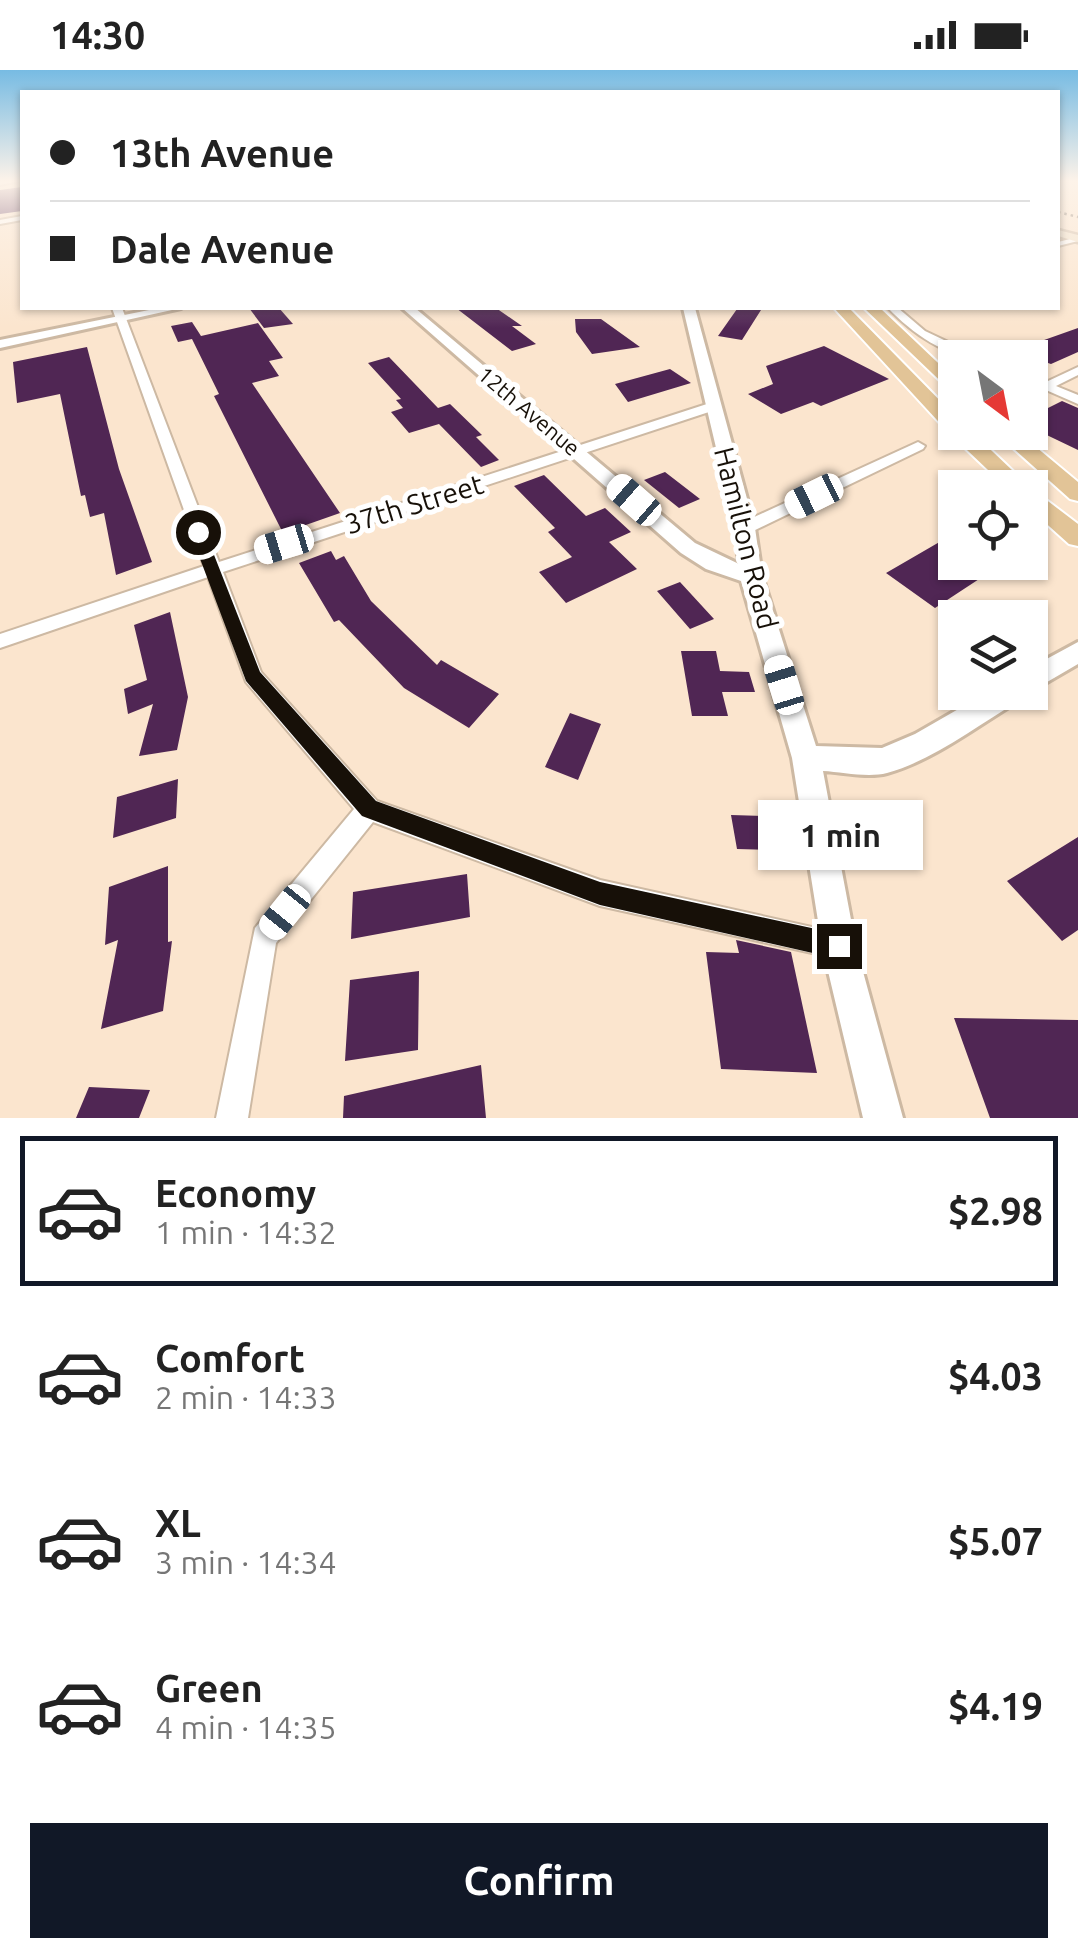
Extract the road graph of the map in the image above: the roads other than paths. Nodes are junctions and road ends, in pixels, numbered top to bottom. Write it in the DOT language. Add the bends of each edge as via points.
graph roads {
  1 [pos="153,310"];
  2 [pos="410,310"];
  3 [pos="689,310"];
  4 [pos="843,310"];
  5 [pos="873,310"];
  6 [pos="895,310"];
  7 [pos="119,313"];
  8 [pos="938,341"];
  9 [pos="0,344"];
  10 [pos="1078,370"];
  11 [pos="938,373"];
  12 [pos="1048,385"];
  13 [pos="1048,386"];
  14 [pos="1078,400"];
  15 [pos="714,406"];
  16 [pos="938,410"];
  17 [pos="918,446"];
  18 [pos="979,450"];
  19 [pos="1026,450"];
  20 [pos="580,453"];
  21 [pos="1001,470"];
  22 [pos="1078,494"];
  23 [pos="1048,512"];
  24 [pos="745,528"];
  25 [pos="1078,538"];
  26 [pos="210,567"];
  27 [pos="751,576"];
  28 [pos="0,640"];
  29 [pos="1078,652"];
  30 [pos="1048,670"];
  31 [pos="981,710"];
  32 [pos="806,758"];
  33 [pos="369,809"];
  34 [pos="839,946"];
  35 [pos="232,1118"];
  36 [pos="884,1118"];
  1 -- 7 [label="street"];
  2 -- 20 [label="street, 12th Avenue"];
  3 -- 15 [label="street, Hamilton Road"];
  4 -- 16 [label="main road"];
  5 -- 11 [label="main road"];
  6 -- 8 [label="street"];
  7 -- 9 [label="street"];
  7 -- 26 [label="street"];
  10 -- 12 [label="street"];
  13 -- 14 [label="street"];
  15 -- 20 [label="street, 37th Street"];
  15 -- 24 [label="street, Hamilton Road"];
  17 -- 24 [label="street"];
  18 -- 21 [label="main road"];
  19 -- 22 [label="main road"];
  20 -- 26 [label="street, 37th Street"];
  20 -- 27 [label="street, 12th Avenue" via="688,548"];
  23 -- 25 [label="main road"];
  24 -- 27 [label="street, Hamilton Road"];
  26 -- 28 [label="street, 37th Street"];
  26 -- 33 [label="street" via="253,676"];
  27 -- 32 [label="street, Hamilton Road"];
  29 -- 30 [label="street"];
  31 -- 32 [label="street" via="883,760"];
  32 -- 34 [label="street, Hamilton Road"];
  33 -- 34 [label="street" via="600,894"];
  33 -- 35 [label="street" via="264,937"];
  34 -- 36 [label="street, Hamilton Road"];
}
